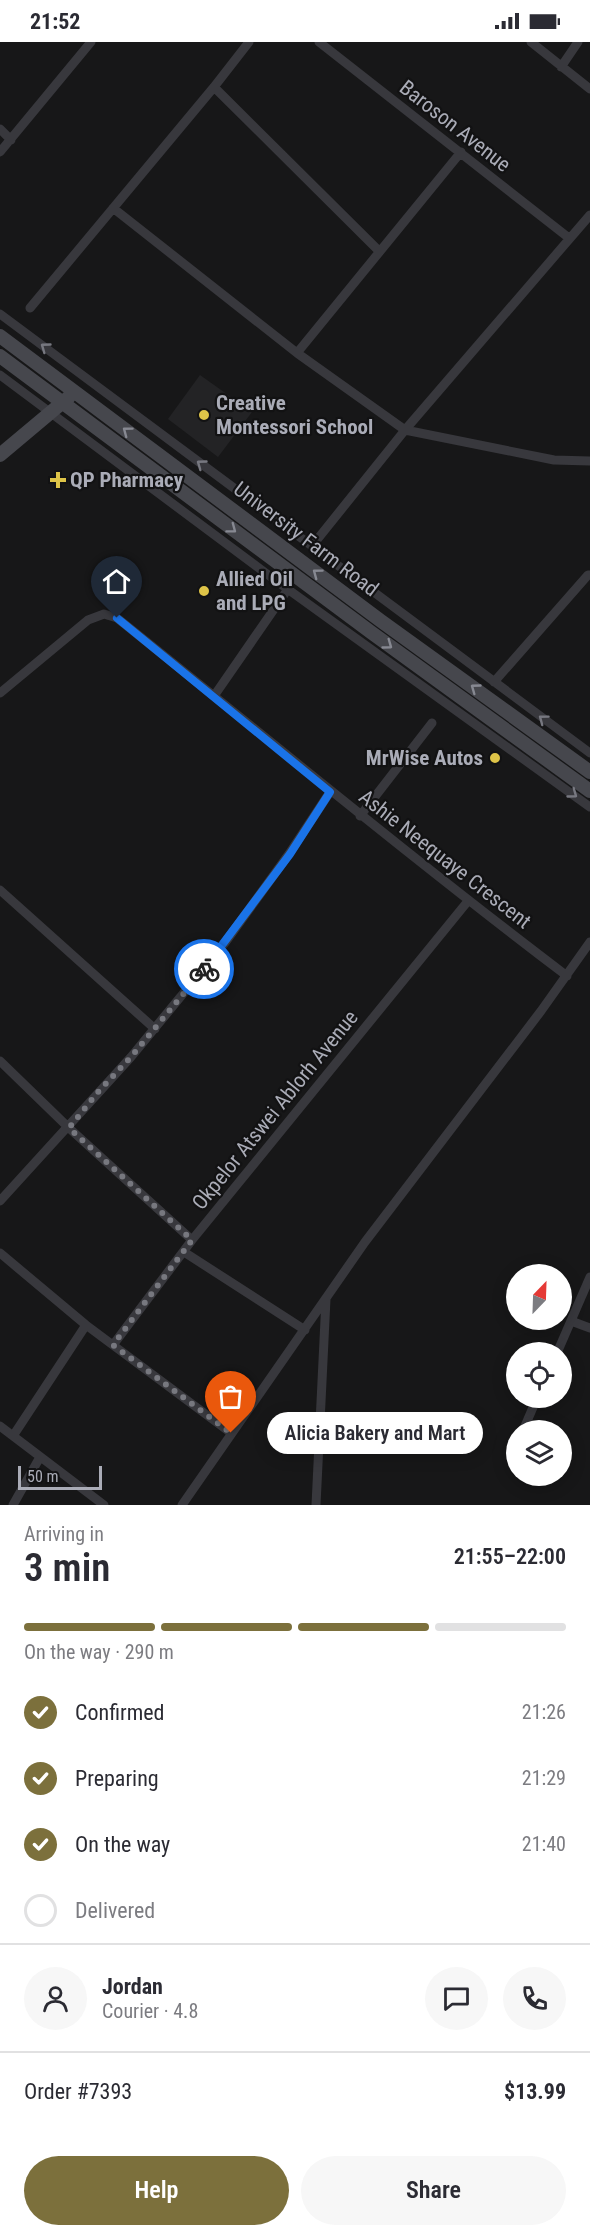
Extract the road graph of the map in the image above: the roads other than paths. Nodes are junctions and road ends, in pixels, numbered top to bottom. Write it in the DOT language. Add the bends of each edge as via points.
graph roads {
  1 [pos="91,42"];
  2 [pos="249,42"];
  3 [pos="319,42"];
  4 [pos="531,42"];
  5 [pos="578,42"];
  6 [pos="561,67"];
  7 [pos="214,87"];
  8 [pos="590,89"];
  9 [pos="0,129"];
  10 [pos="11,140"];
  11 [pos="0,152"];
  12 [pos="461,152"];
  13 [pos="113,208"];
  14 [pos="590,215"];
  15 [pos="569,238"];
  16 [pos="379,251"];
  17 [pos="30,309"];
  18 [pos="0,314"];
  19 [pos="0,336"];
  20 [pos="297,353"];
  21 [pos="0,356"];
  22 [pos="0,375"];
  23 [pos="75,392"];
  24 [pos="63,403"];
  25 [pos="51,414"];
  26 [pos="405,430"];
  27 [pos="0,456"];
  28 [pos="590,460"];
  29 [pos="312,546"];
  30 [pos="590,575"];
  31 [pos="288,589"];
  32 [pos="494,682"];
  33 [pos="0,693"];
  34 [pos="214,696"];
  35 [pos="432,723"];
  36 [pos="590,753"];
  37 [pos="590,772"];
  38 [pos="590,791"];
  39 [pos="330,792"];
  40 [pos="590,807"];
  41 [pos="360,816"];
  42 [pos="0,890"];
  43 [pos="468,901"];
  44 [pos="590,942"];
  45 [pos="567,976"];
  46 [pos="155,1029"];
  47 [pos="0,1061"];
  48 [pos="69,1128"];
  49 [pos="0,1201"];
  50 [pos="192,1240"];
  51 [pos="184,1252"];
  52 [pos="0,1253"];
  53 [pos="590,1277"];
  54 [pos="326,1299"];
  55 [pos="572,1319"];
  56 [pos="572,1321"];
  57 [pos="86,1325"];
  58 [pos="590,1328"];
  59 [pos="305,1330"];
  60 [pos="113,1345"];
  61 [pos="0,1426"];
  62 [pos="231,1433"];
  63 [pos="13,1436"];
  64 [pos="40,1457"];
  65 [pos="13,1505"];
  66 [pos="104,1505"];
  67 [pos="182,1505"];
  68 [pos="316,1505"];
  1 -- 10 [label="street"];
  2 -- 7 [label="street"];
  3 -- 12 [label="street, Baroson Avenue"];
  4 -- 6 [label="street"];
  5 -- 6 [label="street"];
  6 -- 8 [label="street"];
  7 -- 13 [label="street"];
  7 -- 16 [label="street"];
  9 -- 10 [label="street"];
  10 -- 11 [label="street"];
  12 -- 15 [label="street, Baroson Avenue"];
  12 -- 16 [label="street"];
  13 -- 17 [label="street"];
  13 -- 20 [label="street"];
  14 -- 15 [label="street"];
  15 -- 26 [label="street"];
  16 -- 20 [label="street"];
  29 -- 18 [label="street, one-way"];
  19 -- 23 [label="street, University Farm Road"];
  20 -- 26 [label="street"];
  21 -- 24 [label="street, University Farm Road"];
  22 -- 25 [label="street"];
  23 -- 24 [label="street"];
  37 -- 23 [label="street, University Farm Road, one-way"];
  24 -- 25 [label="street"];
  24 -- 38 [label="street, University Farm Road, one-way"];
  25 -- 27 [label="street"];
  25 -- 31 [label="street"];
  26 -- 28 [label="street" via="554,460"];
  26 -- 29 [label="street"];
  29 -- 32 [label="street"];
  30 -- 32 [label="street"];
  31 -- 34 [label="street"];
  31 -- 40 [label="street, one-way"];
  36 -- 32 [label="street, one-way"];
  33 -- 34 [label="street, Ashie Neequaye Crescent" via="88,620 104,614 117,618"];
  34 -- 39 [label="street, Ashie Neequaye Crescent"];
  35 -- 41 [label="street"];
  39 -- 41 [label="street, Ashie Neequaye Crescent"];
  39 -- 46 [label="street" via="224,944"];
  41 -- 43 [label="street, Ashie Neequaye Crescent"];
  42 -- 46 [label="street"];
  43 -- 45 [label="street, Ashie Neequaye Crescent"];
  43 -- 50 [label="street, Okpelor Atswei Ablorh Avenue"];
  44 -- 45 [label="street"];
  45 -- 54 [label="street"];
  46 -- 48 [label="street"];
  47 -- 48 [label="street"];
  48 -- 49 [label="street"];
  48 -- 50 [label="street"];
  50 -- 51 [label="street, Okpelor Atswei Ablorh Avenue"];
  51 -- 59 [label="street"];
  51 -- 60 [label="street, Okpelor Atswei Ablorh Avenue"];
  52 -- 57 [label="street"];
  53 -- 55 [label="street"];
  54 -- 59 [label="street"];
  54 -- 68 [label="street"];
  56 -- 58 [label="street"];
  57 -- 60 [label="street"];
  57 -- 63 [label="street"];
  59 -- 62 [label="street"];
  60 -- 62 [label="street"];
  61 -- 63 [label="street"];
  62 -- 67 [label="street"];
  63 -- 64 [label="street"];
  64 -- 65 [label="street"];
  64 -- 66 [label="street"];
}
